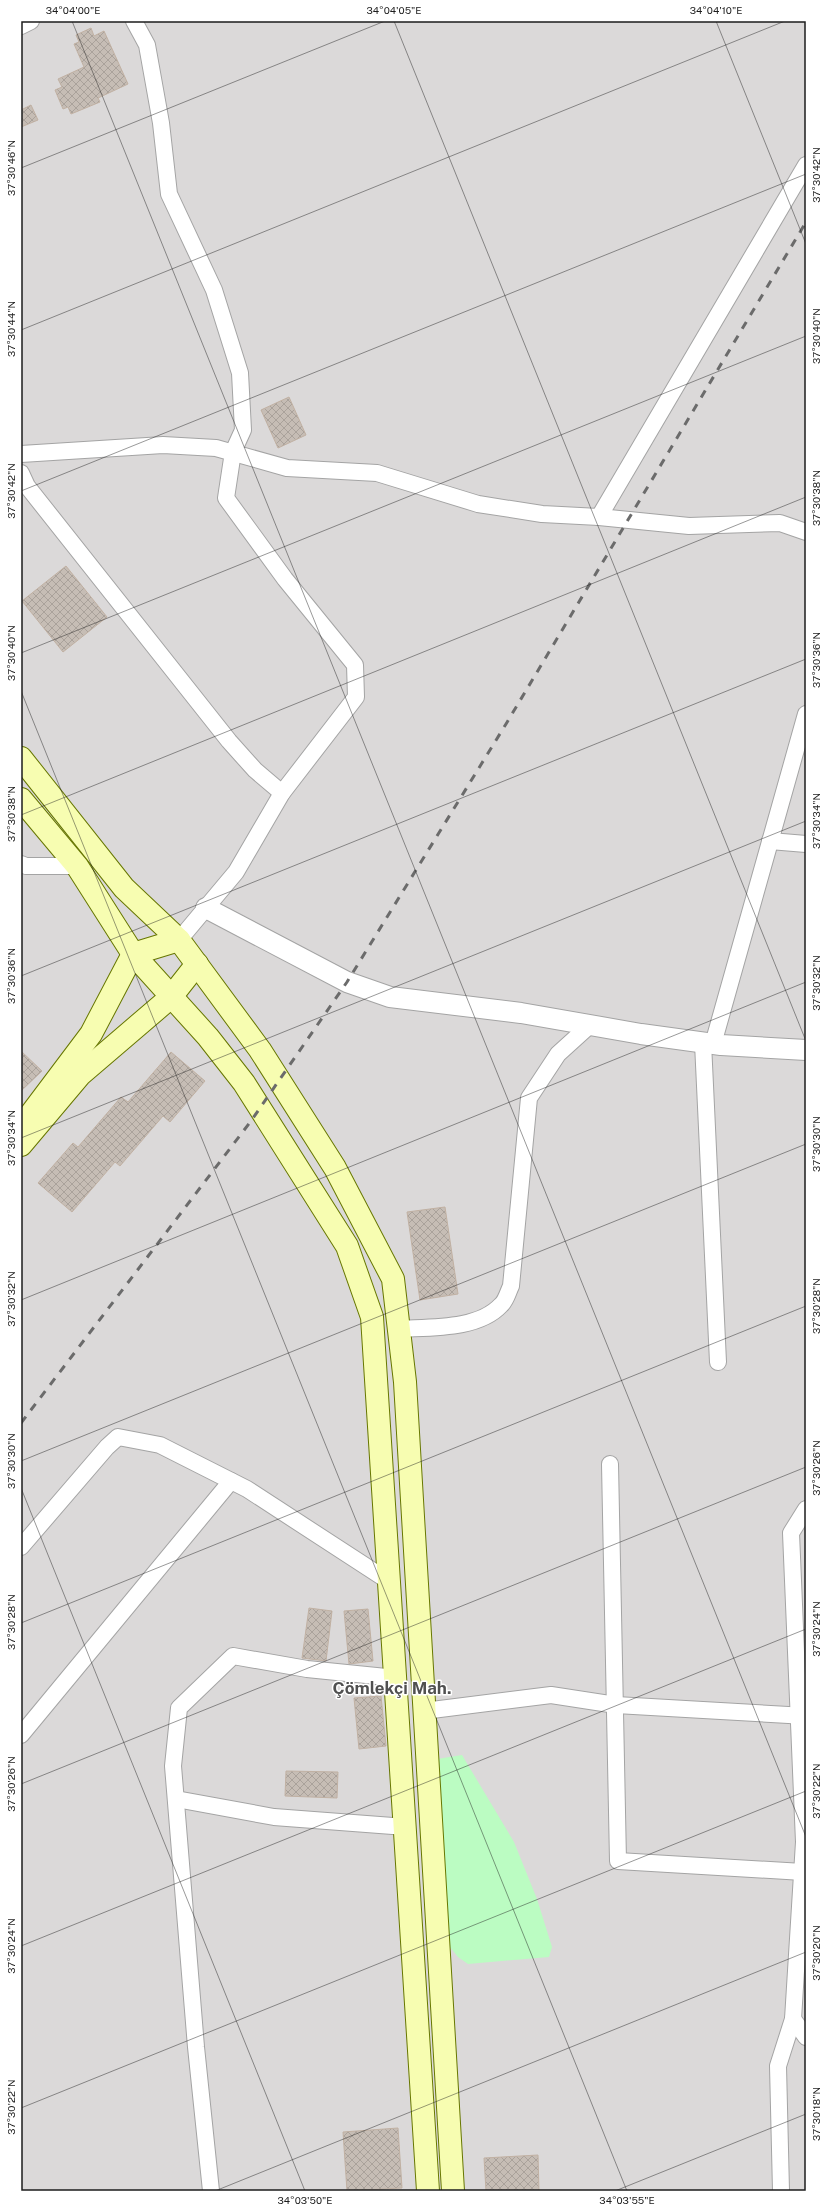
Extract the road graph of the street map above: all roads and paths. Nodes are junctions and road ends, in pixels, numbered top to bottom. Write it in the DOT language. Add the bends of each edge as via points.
graph roads {
  1 [pos="30,21"];
  2 [pos="134,21"];
  3 [pos="21,26"];
  4 [pos="806,165"];
  5 [pos="233,452"];
  6 [pos="21,454"];
  7 [pos="21,473"];
  8 [pos="599,517"];
  9 [pos="806,532"];
  10 [pos="806,714"];
  11 [pos="21,758"];
  12 [pos="282,794"];
  13 [pos="21,799"];
  14 [pos="770,842"];
  15 [pos="806,844"];
  16 [pos="21,864"];
  17 [pos="76,866"];
  18 [pos="206,908"];
  19 [pos="179,940"];
  20 [pos="133,954"];
  21 [pos="197,964"];
  22 [pos="171,997"];
  23 [pos="590,1025"];
  24 [pos="708,1043"];
  25 [pos="806,1050"];
  26 [pos="21,1127"];
  27 [pos="21,1145"];
  28 [pos="398,1329"];
  29 [pos="718,1362"];
  30 [pos="610,1464"];
  31 [pos="231,1481"];
  32 [pos="806,1508"];
  33 [pos="21,1547"];
  34 [pos="390,1582"];
  35 [pos="396,1678"];
  36 [pos="616,1706"];
  37 [pos="424,1711"];
  38 [pos="802,1716"];
  39 [pos="21,1735"];
  40 [pos="176,1799"];
  41 [pos="406,1827"];
  42 [pos="802,1872"];
  43 [pos="793,2019"];
  44 [pos="806,2037"];
  45 [pos="211,2191"];
  46 [pos="428,2191"];
  47 [pos="453,2191"];
  48 [pos="781,2191"];
  1 -- 3 [label="street"];
  2 -- 5 [label="street" via="146,45 161,123 169,194 214,290 240,373 243,430"];
  4 -- 8 [label="street"];
  5 -- 6 [label="street" via="216,448 163,445"];
  5 -- 8 [label="street" via="287,468 377,473 478,504 542,514"];
  5 -- 12 [label="street" via="226,498 284,579 355,666 356,697"];
  7 -- 12 [label="street" via="27,486 229,741 255,770"];
  8 -- 9 [label="street" via="689,526 780,523"];
  10 -- 14 [label="street"];
  11 -- 19 [label="main road" via="124,888"];
  12 -- 18 [label="street" via="236,872"];
  13 -- 17 [label="main road"];
  14 -- 15 [label="street"];
  14 -- 24 [label="street"];
  16 -- 17 [label="street"];
  17 -- 20 [label="main road"];
  18 -- 19 [label="street"];
  18 -- 23 [label="street" via="347,982 390,997 521,1013"];
  19 -- 20 [label="main road"];
  19 -- 21 [label="main road"];
  20 -- 22 [label="main road"];
  20 -- 26 [label="main road" via="91,1034"];
  21 -- 22 [label="main road"];
  21 -- 28 [label="main road" via="260,1050 335,1168 392,1280"];
  22 -- 27 [label="main road" via="80,1074"];
  22 -- 34 [label="main road" via="208,1037 244,1083 347,1246 372,1318"];
  23 -- 24 [label="street"];
  23 -- 28 [label="street" via="558,1054 529,1098 511,1286 502,1305 483,1317 456,1326"];
  24 -- 25 [label="street"];
  24 -- 29 [label="street"];
  28 -- 37 [label="main road" via="405,1382"];
  30 -- 36 [label="street"];
  31 -- 33 [label="street" via="160,1445 118,1437 107,1446"];
  31 -- 34 [label="street"];
  31 -- 39 [label="street"];
  32 -- 38 [label="street" via="791,1533"];
  34 -- 35 [label="main road"];
  35 -- 40 [label="street" via="307,1669 233,1656 179,1708 173,1766"];
  35 -- 41 [label="main road"];
  36 -- 37 [label="street" via="552,1695"];
  36 -- 38 [label="street"];
  36 -- 42 [label="street" via="618,1861"];
  37 -- 47 [label="main road"];
  38 -- 42 [label="street"];
  40 -- 41 [label="street" via="274,1817"];
  40 -- 45 [label="street" via="196,2047"];
  41 -- 46 [label="main road"];
  42 -- 43 [label="street"];
  43 -- 44 [label="street"];
  43 -- 48 [label="street" via="778,2066"];
}
